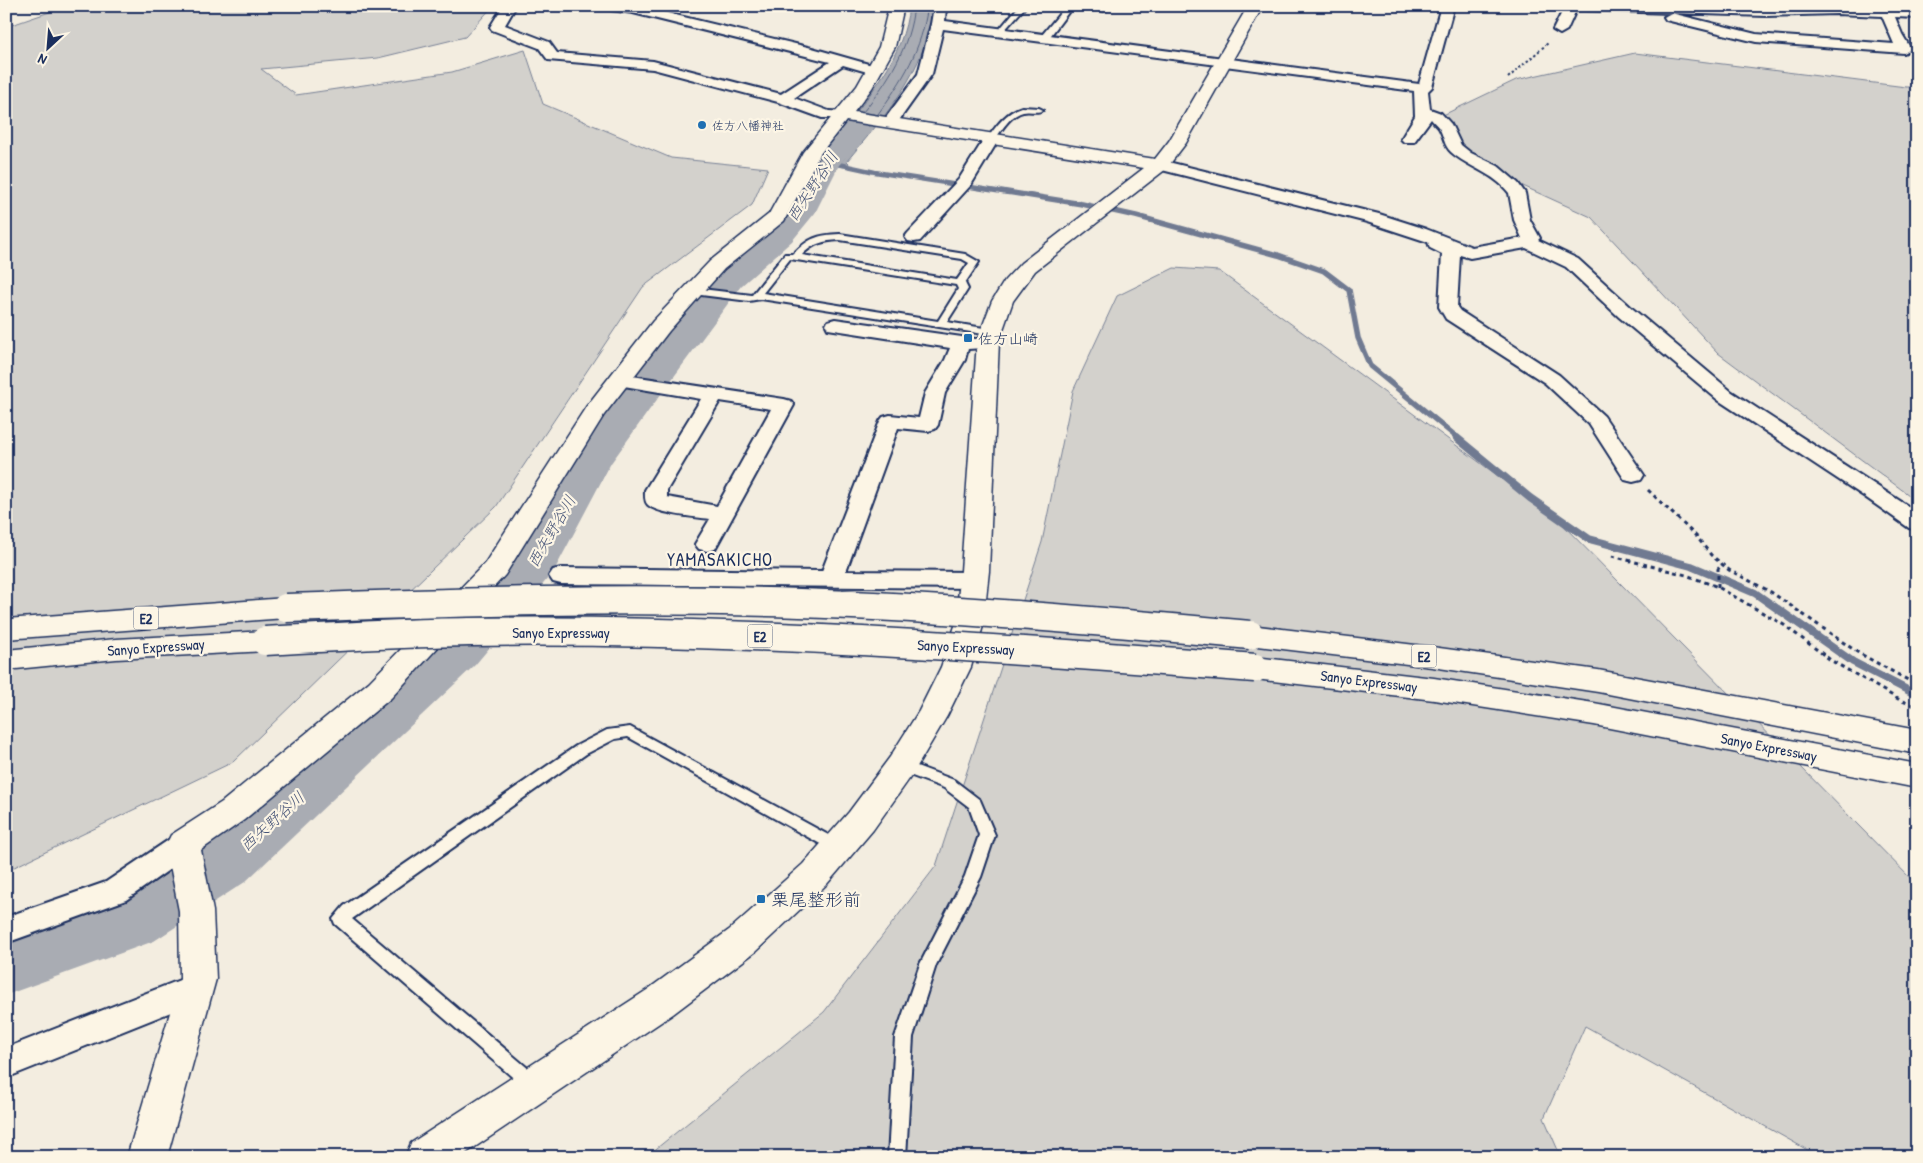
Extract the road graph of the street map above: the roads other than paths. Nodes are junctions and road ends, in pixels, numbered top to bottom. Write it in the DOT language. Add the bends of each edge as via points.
graph roads {
  1 [pos="510,6"];
  2 [pos="611,6"];
  3 [pos="897,6"];
  4 [pos="954,6"];
  5 [pos="1023,6"];
  6 [pos="1070,6"];
  7 [pos="1088,6"];
  8 [pos="1256,6"];
  9 [pos="1448,6"];
  10 [pos="1555,6"];
  11 [pos="1571,7"];
  12 [pos="1637,8"];
  13 [pos="1835,8"];
  14 [pos="1104,9"];
  15 [pos="1887,12"];
  16 [pos="939,14"];
  17 [pos="1917,14"];
  18 [pos="1560,30"];
  19 [pos="1000,32"];
  20 [pos="1045,37"];
  21 [pos="840,60"];
  22 [pos="1226,61"];
  23 [pos="874,70"];
  24 [pos="1421,89"];
  25 [pos="783,99"];
  26 [pos="1039,110"];
  27 [pos="1425,112"];
  28 [pos="841,114"];
  29 [pos="890,123"];
  30 [pos="991,139"];
  31 [pos="1409,139"];
  32 [pos="1160,165"];
  33 [pos="1437,240"];
  34 [pos="909,242"];
  35 [pos="1528,242"];
  36 [pos="795,257"];
  37 [pos="960,283"];
  38 [pos="697,291"];
  39 [pos="755,297"];
  40 [pos="835,325"];
  41 [pos="940,325"];
  42 [pos="980,340"];
  43 [pos="626,380"];
  44 [pos="714,396"];
  45 [pos="1633,475"];
  46 [pos="722,514"];
  47 [pos="1917,523"];
  48 [pos="707,544"];
  49 [pos="561,576"];
  50 [pos="832,579"];
  51 [pos="974,580"];
  52 [pos="6,628"];
  53 [pos="6,660"];
  54 [pos="1917,742"];
  55 [pos="901,766"];
  56 [pos="1917,776"];
  57 [pos="183,845"];
  58 [pos="838,847"];
  59 [pos="6,930"];
  60 [pos="195,988"];
  61 [pos="6,1063"];
  62 [pos="534,1084"];
  63 [pos="147,1157"];
  64 [pos="425,1157"];
  65 [pos="897,1157"];
  1 -- 25 [label="street" via="497,27 544,45 553,57 653,65"];
  2 -- 21 [label="street"];
  3 -- 23 [label="main road" via="887,47"];
  4 -- 16 [label="lane"];
  5 -- 19 [label="lane"];
  6 -- 20 [label="lane"];
  7 -- 14 [label="lane"];
  8 -- 22 [label="main road"];
  9 -- 24 [label="street"];
  10 -- 11 [label="street"];
  11 -- 12 [label="street"];
  11 -- 18 [label="street"];
  12 -- 13 [label="street" via="1766,12"];
  12 -- 15 [label="street" via="1756,38 1904,49"];
  13 -- 15 [label="street"];
  15 -- 17 [label="street"];
  16 -- 19 [label="street"];
  16 -- 29 [label="street" via="925,74"];
  19 -- 20 [label="street"];
  20 -- 22 [label="street"];
  21 -- 23 [label="street"];
  21 -- 25 [label="street"];
  22 -- 24 [label="street"];
  22 -- 32 [label="main road"];
  23 -- 28 [label="main road" via="864,88"];
  24 -- 27 [label="street"];
  25 -- 28 [label="street" via="828,115"];
  26 -- 30 [label="lane" via="1025,108 1016,111"];
  27 -- 31 [label="street"];
  27 -- 35 [label="street" via="1436,116 1446,127 1454,147 1492,169 1512,186 1531,238"];
  28 -- 29 [label="main road"];
  28 -- 38 [label="main road" via="812,152 777,217 717,264"];
  29 -- 30 [label="main road"];
  30 -- 32 [label="main road"];
  30 -- 34 [label="street" via="962,185"];
  32 -- 33 [label="street" via="1373,218"];
  32 -- 42 [label="main road" via="1039,258 1016,280"];
  33 -- 35 [label="street" via="1470,253"];
  33 -- 45 [label="street" via="1436,244 1451,252 1448,306 1453,315 1552,380 1597,420"];
  34 -- 36 [label="lane" via="821,238 808,244"];
  34 -- 37 [label="lane" via="974,262"];
  35 -- 47 [label="street" via="1572,263 1725,396"];
  36 -- 37 [label="lane"];
  36 -- 39 [label="lane" via="788,256"];
  37 -- 41 [label="lane" via="963,288"];
  38 -- 39 [label="lane"];
  38 -- 43 [label="main road" via="661,326"];
  39 -- 41 [label="lane"];
  40 -- 42 [label="street"];
  41 -- 42 [label="lane"];
  42 -- 50 [label="street" via="955,360 935,393 928,425 890,421"];
  42 -- 51 [label="main road"];
  43 -- 44 [label="street"];
  43 -- 57 [label="main road" via="594,412 495,570 380,690 233,811"];
  44 -- 46 [label="street" via="656,490 656,501"];
  44 -- 46 [label="street" via="784,405"];
  46 -- 48 [label="street"];
  49 -- 50 [label="street"];
  50 -- 51 [label="street"];
  51 -- 55 [label="main road" via="969,626 956,667 932,716"];
  52 -- 54 [label="main road, Sanyo Expressway / E2, bridge" via="286,608 521,600 800,603 1052,616 1250,635 1598,681"];
  53 -- 56 [label="main road, Sanyo Expressway / E2, bridge" via="116,649 498,632 791,637 1044,651 1254,668 1434,689 1594,714"];
  55 -- 58 [label="main road"];
  55 -- 65 [label="lane" via="949,784 975,804 986,835 973,877 928,964 904,1037"];
  57 -- 59 [label="street" via="116,891"];
  57 -- 60 [label="main road" via="196,911 198,979"];
  58 -- 62 [label="main road" via="808,880 742,941 660,1002"];
  58 -- 62 [label="lane" via="630,732 612,734 581,750 341,919"];
  60 -- 61 [label="street"];
  60 -- 63 [label="main road"];
  62 -- 64 [label="main road"];
}
